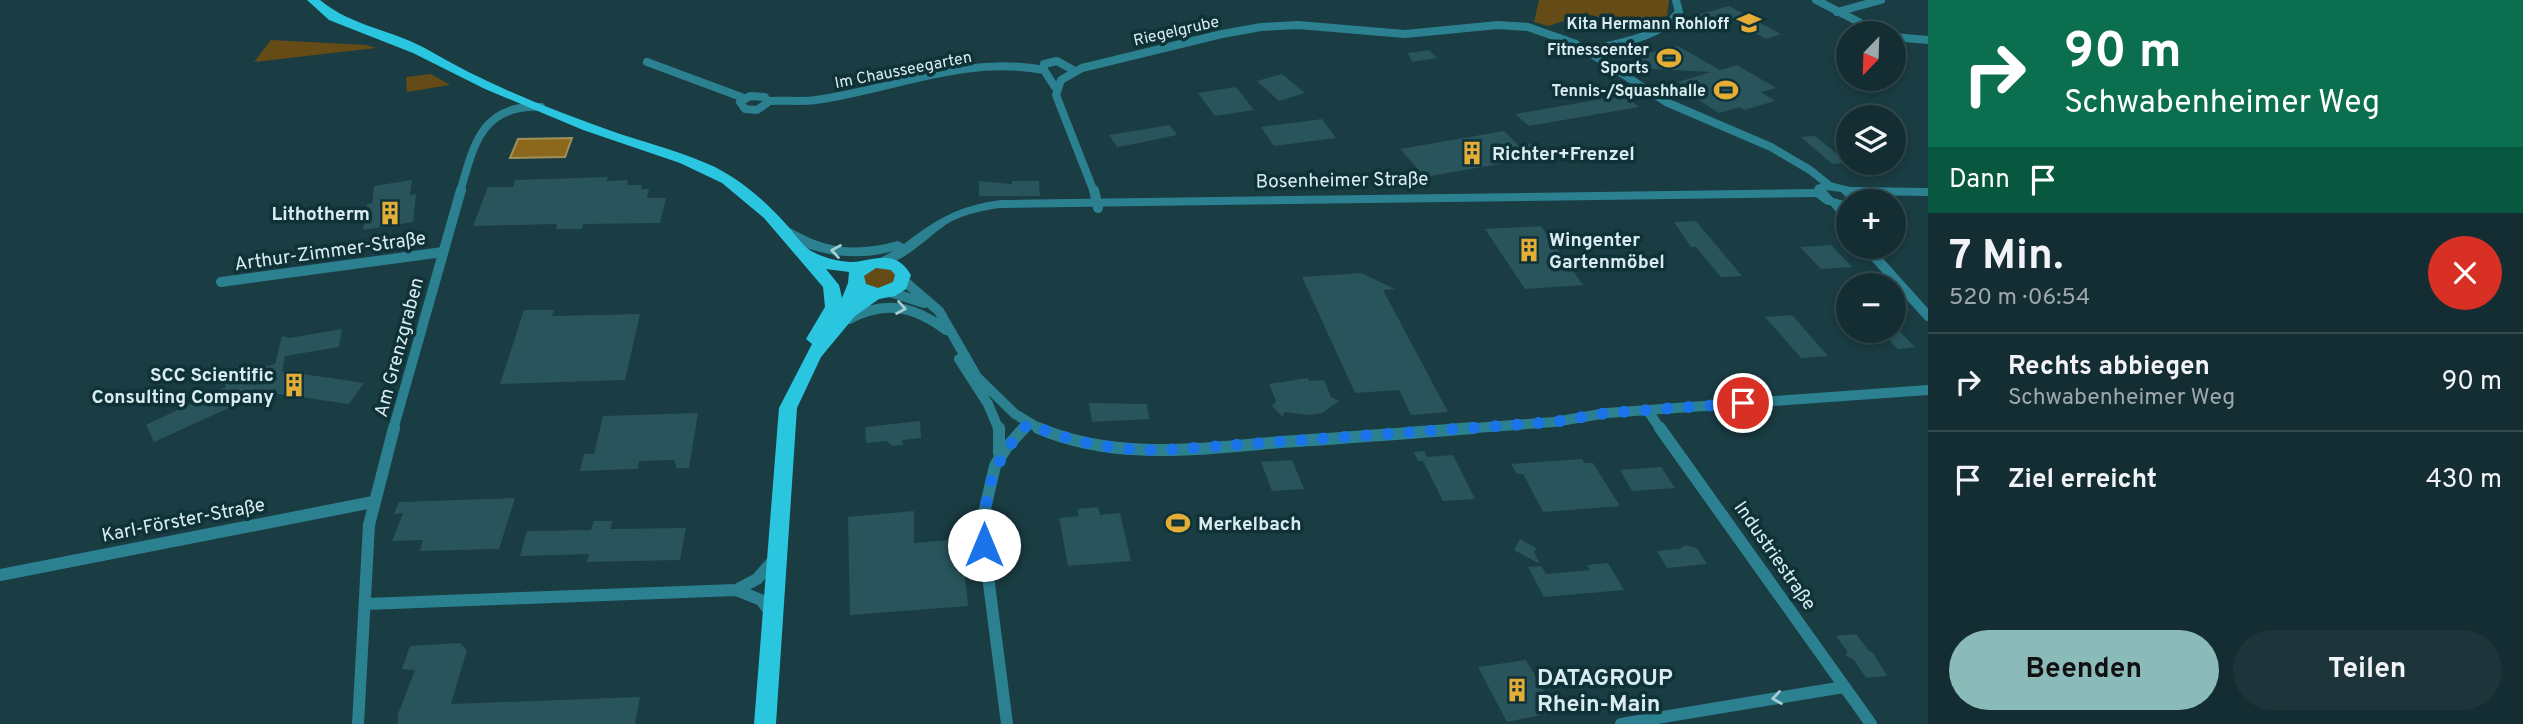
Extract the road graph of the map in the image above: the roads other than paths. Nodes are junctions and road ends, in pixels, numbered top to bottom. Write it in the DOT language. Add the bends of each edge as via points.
graph roads {
  1 [pos="313,0"];
  2 [pos="1676,0"];
  3 [pos="1816,0"];
  4 [pos="1881,0"];
  5 [pos="1837,12"];
  6 [pos="1855,21"];
  7 [pos="1906,38"];
  8 [pos="1928,40"];
  9 [pos="1586,51"];
  10 [pos="418,52"];
  11 [pos="647,62"];
  12 [pos="1044,70"];
  13 [pos="1074,71"];
  14 [pos="1055,88"];
  15 [pos="506,92"];
  16 [pos="744,98"];
  17 [pos="768,101"];
  18 [pos="545,108"];
  19 [pos="503,114"];
  20 [pos="651,146"];
  21 [pos="1836,194"];
  22 [pos="1906,194"];
  23 [pos="1928,194"];
  24 [pos="1836,196"];
  25 [pos="1097,206"];
  26 [pos="779,227"];
  27 [pos="925,234"];
  28 [pos="443,252"];
  29 [pos="806,258"];
  30 [pos="1876,259"];
  31 [pos="881,261"];
  32 [pos="857,277"];
  33 [pos="221,282"];
  34 [pos="892,284"];
  35 [pos="1928,316"];
  36 [pos="951,334"];
  37 [pos="818,342"];
  38 [pos="1928,390"];
  39 [pos="1648,411"];
  40 [pos="1028,424"];
  41 [pos="995,466"];
  42 [pos="373,502"];
  43 [pos="776,554"];
  44 [pos="0,575"];
  45 [pos="736,590"];
  46 [pos="366,604"];
  47 [pos="772,614"];
  48 [pos="1844,687"];
  49 [pos="358,724"];
  50 [pos="765,724"];
  51 [pos="1007,724"];
  52 [pos="1621,724"];
  53 [pos="1871,724"];
  1 -- 10 [label="main road" via="333,17"];
  2 -- 9 [label="street" via="1679,12 1672,22"];
  3 -- 5 [label="street"];
  4 -- 5 [label="street"];
  5 -- 6 [label="street"];
  7 -- 8 [label="street"];
  9 -- 13 [label="street, Riegelgrube" via="1555,34 1519,25 1394,34 1279,25"];
  9 -- 21 [label="street, Riegelgrube" via="1668,103 1747,134 1797,162"];
  10 -- 15 [label="main road"];
  10 -- 20 [label="main road"];
  11 -- 16 [label="street, Im Chausseegarten"];
  12 -- 13 [label="street, Riegelgrube" via="1044,64 1052,60 1062,61"];
  12 -- 14 [label="street"];
  12 -- 17 [label="street, Im Chausseegarten" via="1015,66 967,69 813,100"];
  13 -- 14 [label="street, Riegelgrube"];
  14 -- 25 [label="street"];
  15 -- 18 [label="main road"];
  15 -- 19 [label="street" via="512,103"];
  16 -- 17 [label="street, Im Chausseegarten" via="758,95"];
  16 -- 17 [label="street, Im Chausseegarten" via="740,104 748,110 761,109"];
  18 -- 19 [label="street" via="521,107"];
  18 -- 20 [label="main road"];
  19 -- 28 [label="street, Am Grenzgraben" via="477,138"];
  20 -- 26 [label="main road" via="726,179"];
  22 -- 23 [label="street, Bosenheimer Straße"];
  24 -- 25 [label="street, Bosenheimer Straße"];
  25 -- 27 [label="street, Bosenheimer Straße" via="987,205 956,215"];
  25 -- 34 [label="street, Bosenheimer Straße" via="996,209 961,218 910,256"];
  27 -- 26 [label="street, one-way" via="884,250 847,253 810,245"];
  26 -- 29 [label="main road"];
  27 -- 31 [label="street, Bosenheimer Straße"];
  28 -- 33 [label="street, Arthur-Zimmer-Straße"];
  28 -- 42 [label="street, Am Grenzgraben"];
  29 -- 32 [label="main road"];
  29 -- 37 [label="main road" via="831,285 835,300"];
  30 -- 35 [label="street"];
  31 -- 32 [label="main road"];
  31 -- 34 [label="main road" via="889,262"];
  32 -- 34 [label="main road" via="863,291"];
  32 -- 37 [label="main road" via="852,297"];
  34 -- 36 [label="street" via="924,303"];
  34 -- 36 [label="street" via="934,305"];
  34 -- 37 [label="main road" via="849,312"];
  37 -- 36 [label="street, one-way" via="859,313 892,306 928,315"];
  36 -- 40 [label="street" via="977,377"];
  36 -- 41 [label="street" via="951,344 968,377 996,417 1003,438"];
  37 -- 43 [label="main road" via="788,408"];
  38 -- 39 [label="street"];
  39 -- 40 [label="street" via="1165,450 1103,447"];
  39 -- 48 [label="street, Industriestraße"];
  40 -- 41 [label="street"];
  41 -- 51 [label="street" via="984,513 984,545"];
  42 -- 44 [label="street, Karl-Förster-Straße"];
  42 -- 46 [label="street, Am Grenzgraben"];
  43 -- 45 [label="street" via="766,573"];
  43 -- 47 [label="main road"];
  45 -- 46 [label="street"];
  45 -- 47 [label="street" via="761,600"];
  46 -- 49 [label="street, Am Grenzgraben"];
  47 -- 50 [label="main road"];
  48 -- 52 [label="street, one-way"];
  48 -- 53 [label="street, Industriestraße"];
}
